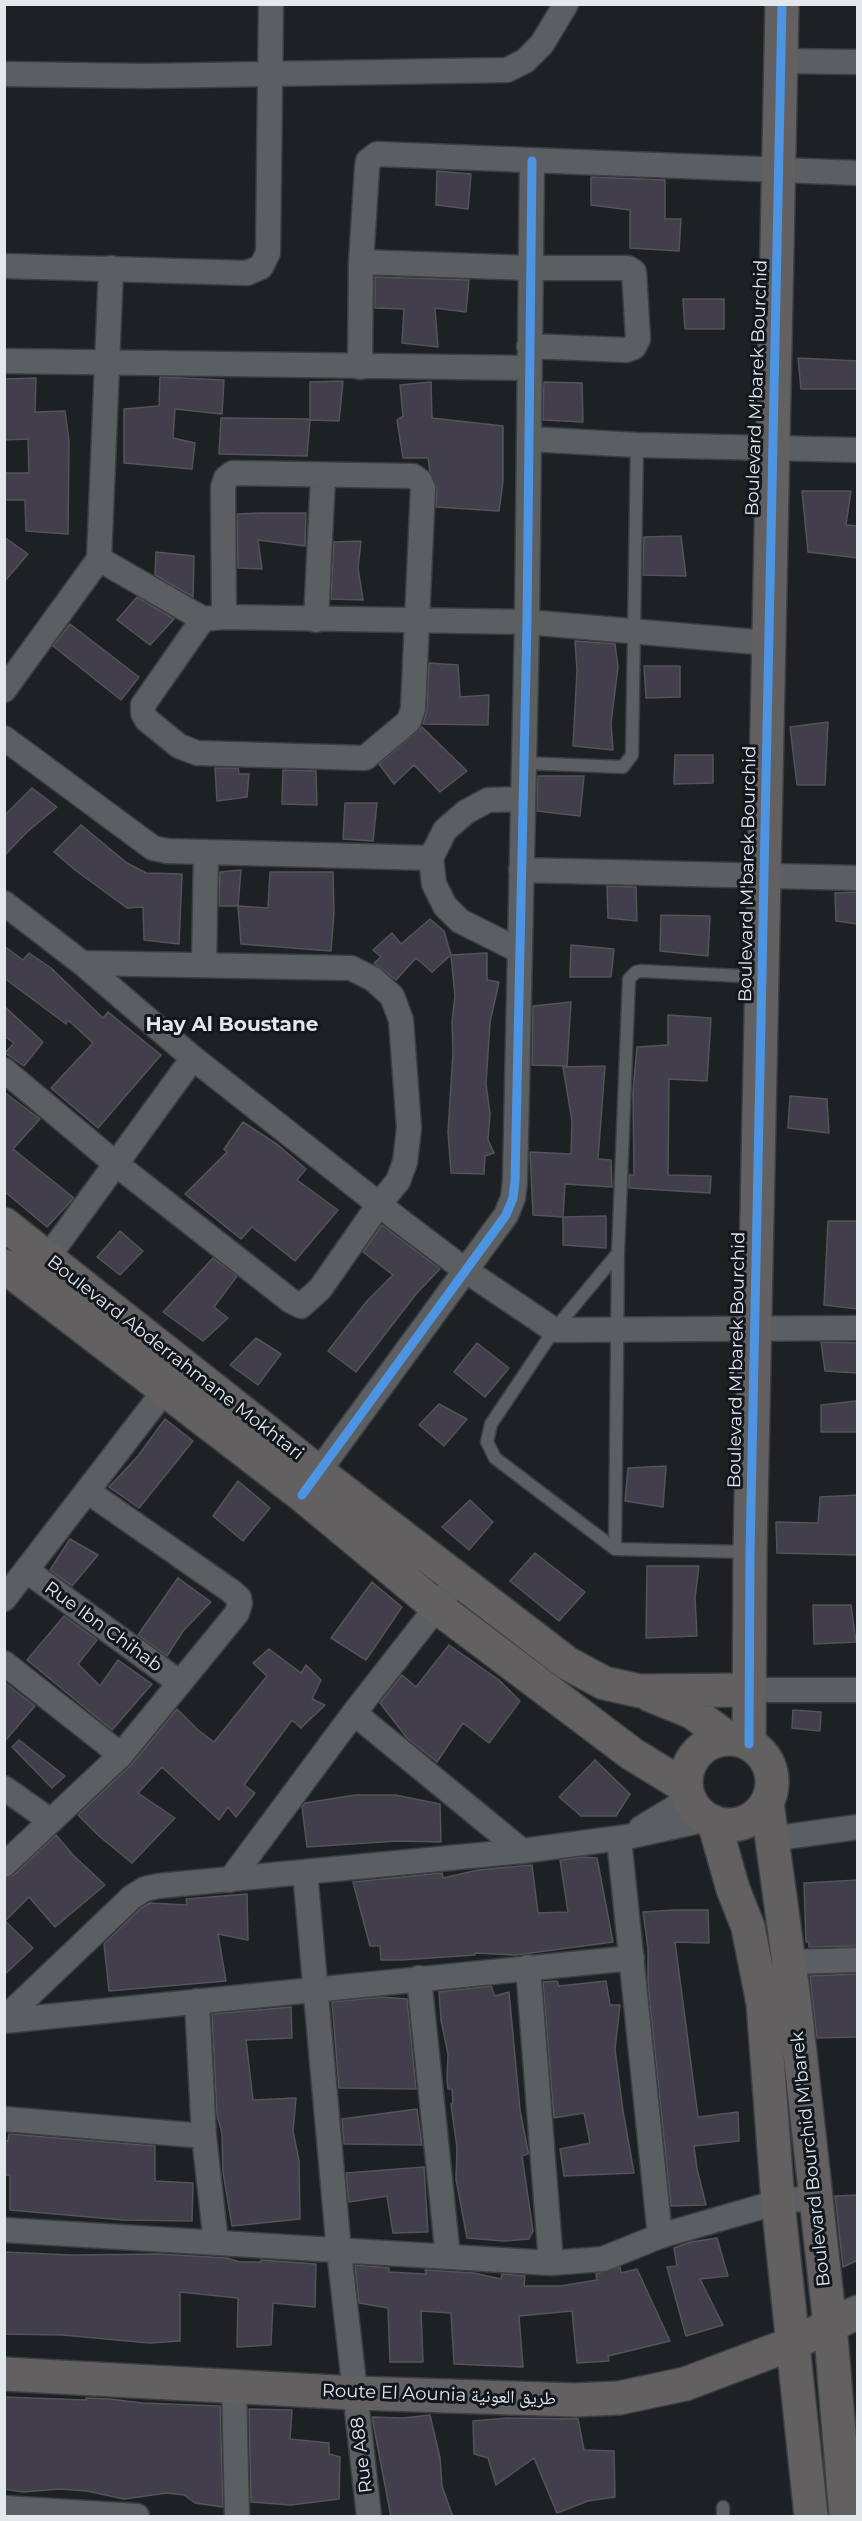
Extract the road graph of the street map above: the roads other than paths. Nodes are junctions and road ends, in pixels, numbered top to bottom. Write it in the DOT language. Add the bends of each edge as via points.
graph roads {
  1 [pos="271,4"];
  2 [pos="566,4"];
  3 [pos="782,4"];
  4 [pos="781,61"];
  5 [pos="858,62"];
  6 [pos="4,74"];
  7 [pos="271,74"];
  8 [pos="532,161"];
  9 [pos="780,171"];
  10 [pos="858,173"];
  11 [pos="361,262"];
  12 [pos="4,266"];
  13 [pos="111,268"];
  14 [pos="531,268"];
  15 [pos="529,357"];
  16 [pos="4,361"];
  17 [pos="109,362"];
  18 [pos="360,367"];
  19 [pos="529,439"];
  20 [pos="637,445"];
  21 [pos="771,449"];
  22 [pos="858,450"];
  23 [pos="323,476"];
  24 [pos="99,559"];
  25 [pos="213,618"];
  26 [pos="316,620"];
  27 [pos="416,621"];
  28 [pos="527,622"];
  29 [pos="634,630"];
  30 [pos="768,643"];
  31 [pos="4,690"];
  32 [pos="4,738"];
  33 [pos="524,764"];
  34 [pos="523,799"];
  35 [pos="206,852"];
  36 [pos="431,858"];
  37 [pos="521,870"];
  38 [pos="764,874"];
  39 [pos="858,878"];
  40 [pos="4,903"];
  41 [pos="520,951"];
  42 [pos="81,963"];
  43 [pos="204,966"];
  44 [pos="763,976"];
  45 [pos="193,1058"];
  46 [pos="4,1070"];
  47 [pos="116,1164"];
  48 [pos="380,1203"];
  49 [pos="4,1224"];
  50 [pos="618,1253"];
  51 [pos="48,1257"];
  52 [pos="4,1266"];
  53 [pos="465,1269"];
  54 [pos="858,1328"];
  55 [pos="554,1330"];
  56 [pos="619,1330"];
  57 [pos="754,1330"];
  58 [pos="174,1378"];
  59 [pos="310,1483"];
  60 [pos="87,1491"];
  61 [pos="615,1549"];
  62 [pos="750,1552"];
  63 [pos="26,1570"];
  64 [pos="458,1580"];
  65 [pos="4,1599"];
  66 [pos="437,1606"];
  67 [pos="4,1664"];
  68 [pos="180,1683"];
  69 [pos="750,1689"];
  70 [pos="858,1690"];
  71 [pos="640,1691"];
  72 [pos="354,1713"];
  73 [pos="739,1742"];
  74 [pos="121,1755"];
  75 [pos="4,1788"];
  76 [pos="767,1803"];
  77 [pos="699,1806"];
  78 [pos="51,1821"];
  79 [pos="858,1827"];
  80 [pos="623,1838"];
  81 [pos="770,1839"];
  82 [pos="522,1851"];
  83 [pos="4,1865"];
  84 [pos="305,1872"];
  85 [pos="230,1880"];
  86 [pos="632,1958"];
  87 [pos="858,1960"];
  88 [pos="789,1962"];
  89 [pos="528,1967"];
  90 [pos="419,1978"];
  91 [pos="316,1989"];
  92 [pos="196,2001"];
  93 [pos="778,2001"];
  94 [pos="4,2020"];
  95 [pos="4,2119"];
  96 [pos="204,2136"];
  97 [pos="816,2197"];
  98 [pos="778,2202"];
  99 [pos="4,2230"];
  100 [pos="660,2236"];
  101 [pos="216,2243"];
  102 [pos="339,2251"];
  103 [pos="448,2257"];
  104 [pos="551,2263"];
  105 [pos="844,2318"];
  106 [pos="794,2343"];
  107 [pos="4,2374"];
  108 [pos="234,2387"];
  109 [pos="354,2393"];
  110 [pos="4,2508"];
  111 [pos="74,2515"];
  112 [pos="136,2517"];
  113 [pos="237,2517"];
  114 [pos="369,2517"];
  115 [pos="811,2517"];
  116 [pos="846,2517"];
  1 -- 7 [label="street"];
  2 -- 7 [label="street" via="542,44 525,61 507,70"];
  3 -- 4 [label="main road, Boulevard M'barek Bourchid"];
  4 -- 5 [label="street"];
  4 -- 9 [label="main road, Boulevard M'barek Bourchid"];
  6 -- 7 [label="street"];
  7 -- 13 [label="street" via="268,253 261,267 247,273"];
  8 -- 9 [label="street"];
  8 -- 11 [label="street" via="373,156 367,168"];
  8 -- 14 [label="street"];
  9 -- 10 [label="street"];
  9 -- 21 [label="main road, Boulevard M'barek Bourchid"];
  11 -- 14 [label="street"];
  11 -- 18 [label="street"];
  12 -- 13 [label="street"];
  13 -- 17 [label="street"];
  14 -- 15 [label="street"];
  14 -- 15 [label="street" via="632,270 636,275 638,339 634,347 626,350"];
  15 -- 18 [label="street"];
  15 -- 19 [label="street"];
  16 -- 17 [label="street"];
  17 -- 18 [label="street"];
  17 -- 24 [label="street"];
  19 -- 20 [label="street"];
  19 -- 28 [label="street"];
  20 -- 21 [label="street"];
  20 -- 29 [label="lane"];
  21 -- 22 [label="street"];
  21 -- 30 [label="main road, Boulevard M'barek Bourchid"];
  23 -- 25 [label="street" via="234,473 226,478"];
  23 -- 26 [label="street"];
  23 -- 27 [label="street" via="412,476 420,481 423,488"];
  24 -- 25 [label="street"];
  24 -- 31 [label="street"];
  25 -- 26 [label="street"];
  25 -- 27 [label="street" via="143,705 147,720 179,746 197,753 358,759 371,754 409,721 413,709"];
  26 -- 27 [label="street"];
  27 -- 28 [label="street"];
  28 -- 29 [label="street"];
  28 -- 33 [label="street"];
  29 -- 30 [label="street"];
  29 -- 33 [label="lane" via="629,761 624,767"];
  30 -- 38 [label="main road, Boulevard M'barek Bourchid"];
  32 -- 35 [label="street" via="153,848"];
  33 -- 34 [label="street"];
  34 -- 36 [label="street" via="488,800 466,812 445,830"];
  34 -- 37 [label="street"];
  35 -- 36 [label="street"];
  35 -- 43 [label="street"];
  36 -- 41 [label="street" via="434,884 445,906 460,921"];
  37 -- 38 [label="street"];
  37 -- 41 [label="street"];
  38 -- 39 [label="street"];
  38 -- 44 [label="main road, Boulevard M'barek Bourchid"];
  40 -- 42 [label="street"];
  41 -- 53 [label="street" via="513,1198 507,1215"];
  42 -- 43 [label="street"];
  42 -- 45 [label="street"];
  43 -- 48 [label="street" via="351,968 392,996 401,1020 409,1128 399,1181"];
  44 -- 50 [label="lane" via="641,971 629,979"];
  44 -- 57 [label="main road, Boulevard M'barek Bourchid"];
  45 -- 47 [label="street"];
  45 -- 48 [label="street"];
  46 -- 47 [label="street"];
  47 -- 48 [label="street" via="301,1306 320,1289"];
  47 -- 51 [label="street"];
  48 -- 53 [label="street"];
  49 -- 51 [label="main road, Boulevard Abderrahmane Mokhtari"];
  50 -- 55 [label="lane"];
  50 -- 56 [label="lane"];
  51 -- 58 [label="main road, Boulevard Abderrahmane Mokhtari"];
  52 -- 58 [label="main road, Boulevard Abderrahmane Mokhtari"];
  53 -- 55 [label="street"];
  53 -- 59 [label="street"];
  54 -- 57 [label="street"];
  55 -- 56 [label="street"];
  55 -- 61 [label="lane" via="491,1424 487,1442 495,1458"];
  56 -- 57 [label="street"];
  56 -- 61 [label="lane"];
  57 -- 62 [label="main road, Boulevard M'barek Bourchid"];
  58 -- 59 [label="main road, Boulevard Abderrahmane Mokhtari"];
  58 -- 60 [label="street"];
  59 -- 64 [label="main road, Boulevard Abderrahmane Mokhtari"];
  59 -- 66 [label="main road, Boulevard Abderrahmane Mokhtari"];
  60 -- 63 [label="street"];
  60 -- 68 [label="street" via="239,1598 237,1612"];
  61 -- 62 [label="lane"];
  62 -- 69 [label="main road, Boulevard M'barek Bourchid"];
  63 -- 65 [label="street"];
  63 -- 68 [label="street, Rue Ibn Chihab"];
  64 -- 66 [label="street"];
  64 -- 71 [label="main road, Boulevard Abderrahmane Mokhtari" via="567,1663 604,1683"];
  66 -- 72 [label="street"];
  66 -- 77 [label="main road, Boulevard Abderrahmane Mokhtari"];
  67 -- 74 [label="street"];
  68 -- 74 [label="street"];
  69 -- 70 [label="street"];
  69 -- 71 [label="main road, Boulevard Abderrahmane Mokhtari"];
  69 -- 73 [label="main road, Boulevard M'barek Bourchid"];
  71 -- 73 [label="main road" via="692,1712"];
  72 -- 82 [label="street"];
  72 -- 85 [label="street"];
  73 -- 76 [label="main road" via="765,1759 772,1781"];
  73 -- 77 [label="main road" via="706,1746 690,1763"];
  74 -- 78 [label="street"];
  75 -- 78 [label="street"];
  76 -- 77 [label="main road" via="750,1820 738,1824"];
  76 -- 81 [label="main road, Boulevard Bourchid M'barek"];
  77 -- 80 [label="street" via="674,1808"];
  77 -- 93 [label="main road, Boulevard Bourchid M'barek"];
  78 -- 83 [label="street"];
  79 -- 81 [label="street"];
  80 -- 82 [label="street"];
  80 -- 86 [label="street"];
  81 -- 88 [label="main road, Boulevard Bourchid M'barek"];
  82 -- 84 [label="street"];
  84 -- 85 [label="street"];
  84 -- 91 [label="street, Rue A88"];
  85 -- 94 [label="street" via="158,1886 132,1896"];
  86 -- 89 [label="street"];
  86 -- 100 [label="street"];
  87 -- 88 [label="street"];
  88 -- 93 [label="main road, Boulevard Bourchid M'barek"];
  89 -- 90 [label="street"];
  89 -- 104 [label="street"];
  90 -- 91 [label="street"];
  90 -- 103 [label="street"];
  91 -- 92 [label="street"];
  91 -- 102 [label="street, Rue A88"];
  92 -- 94 [label="street"];
  92 -- 96 [label="street"];
  93 -- 97 [label="main road, Boulevard Bourchid M'barek"];
  93 -- 98 [label="main road, Boulevard Bourchid M'barek"];
  95 -- 96 [label="street"];
  96 -- 101 [label="street"];
  97 -- 98 [label="street"];
  97 -- 105 [label="main road, Boulevard Bourchid M'barek"];
  98 -- 100 [label="street"];
  98 -- 106 [label="main road, Boulevard Bourchid M'barek"];
  99 -- 101 [label="street"];
  100 -- 104 [label="street" via="603,2259"];
  101 -- 102 [label="street"];
  102 -- 103 [label="street"];
  102 -- 109 [label="street, Rue A88"];
  103 -- 104 [label="street"];
  105 -- 106 [label="main road, Route El Aounia طريق العونية"];
  105 -- 116 [label="main road, Boulevard Bourchid M'barek"];
  106 -- 109 [label="main road, Route El Aounia طريق العونية" via="685,2384 619,2398"];
  106 -- 115 [label="main road, Boulevard Bourchid M'barek"];
  107 -- 108 [label="main road, Route El Aounia طريق العونية"];
  108 -- 109 [label="main road, Route El Aounia طريق العونية"];
  108 -- 113 [label="street"];
  109 -- 114 [label="street, Rue A88"];
  110 -- 111 [label="street"];
  111 -- 112 [label="street"];
}
